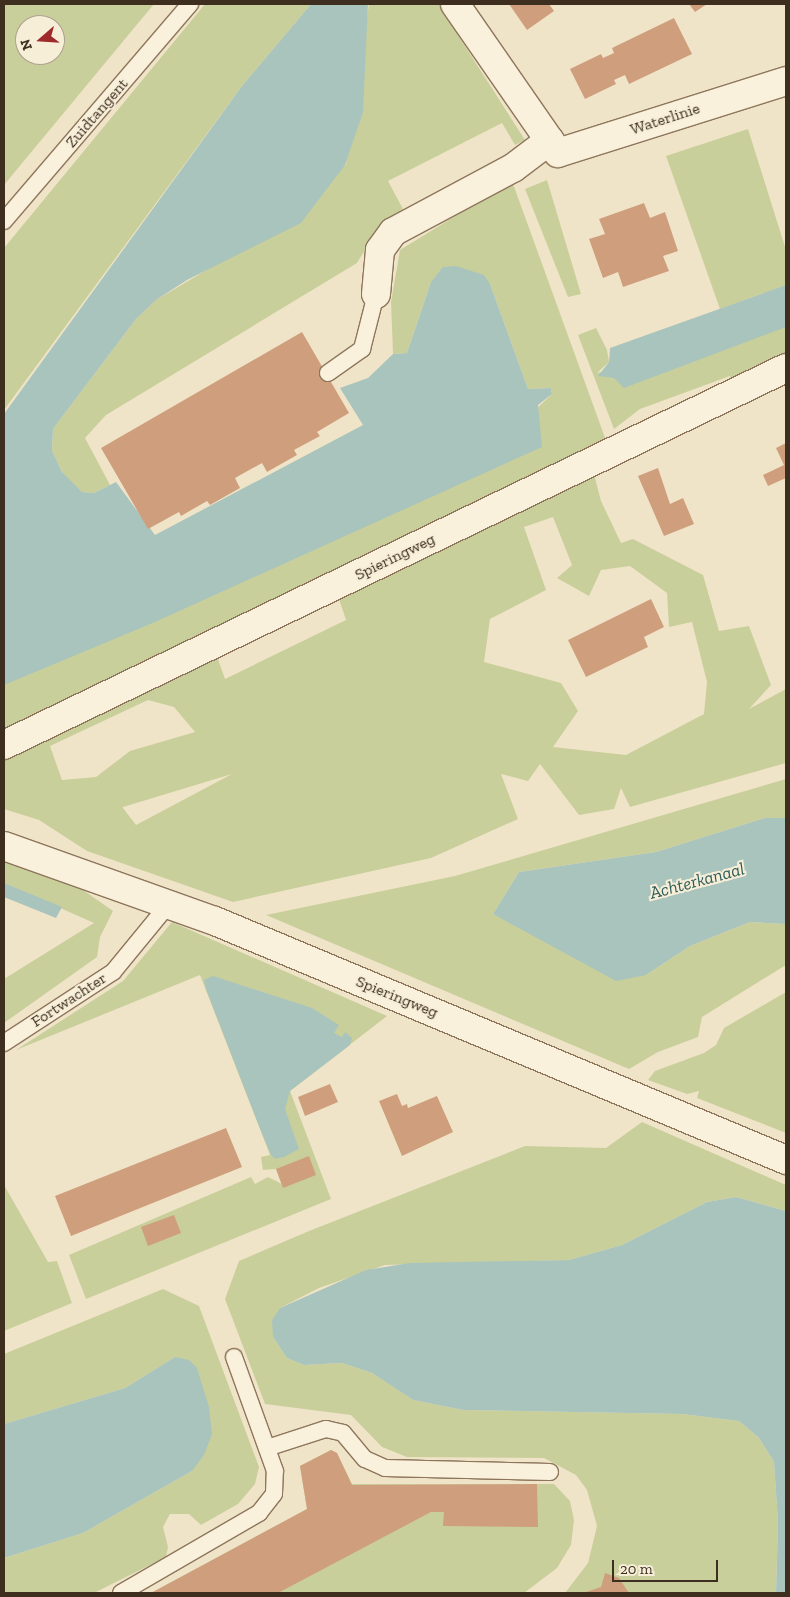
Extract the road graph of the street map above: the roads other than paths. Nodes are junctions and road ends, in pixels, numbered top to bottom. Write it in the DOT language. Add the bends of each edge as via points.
graph roads {
  1 [pos="190,4"];
  2 [pos="455,4"];
  3 [pos="786,81"];
  4 [pos="550,140"];
  5 [pos="4,222"];
  6 [pos="376,294"];
  7 [pos="786,368"];
  8 [pos="328,372"];
  9 [pos="4,745"];
  10 [pos="4,846"];
  11 [pos="168,906"];
  12 [pos="4,1043"];
  13 [pos="786,1160"];
  14 [pos="234,1357"];
  15 [pos="267,1448"];
  16 [pos="550,1472"];
  17 [pos="121,1593"];
  1 -- 5 [label="lane, Zuidtangent"];
  2 -- 4 [label="street, Waterlinie"];
  3 -- 4 [label="street, Waterlinie" via="558,153"];
  4 -- 6 [label="street" via="513,168 393,232 380,250"];
  6 -- 8 [label="lane" via="362,348"];
  7 -- 9 [label="street, Spieringweg"];
  10 -- 11 [label="street, Spieringweg"];
  11 -- 12 [label="lane, Fortwachter" via="113,972"];
  11 -- 13 [label="street, Spieringweg" via="224,925"];
  14 -- 15 [label="lane"];
  15 -- 16 [label="lane" via="326,1428 343,1433 365,1459 385,1468"];
  15 -- 17 [label="lane" via="276,1482 274,1494 259,1513"];
}
